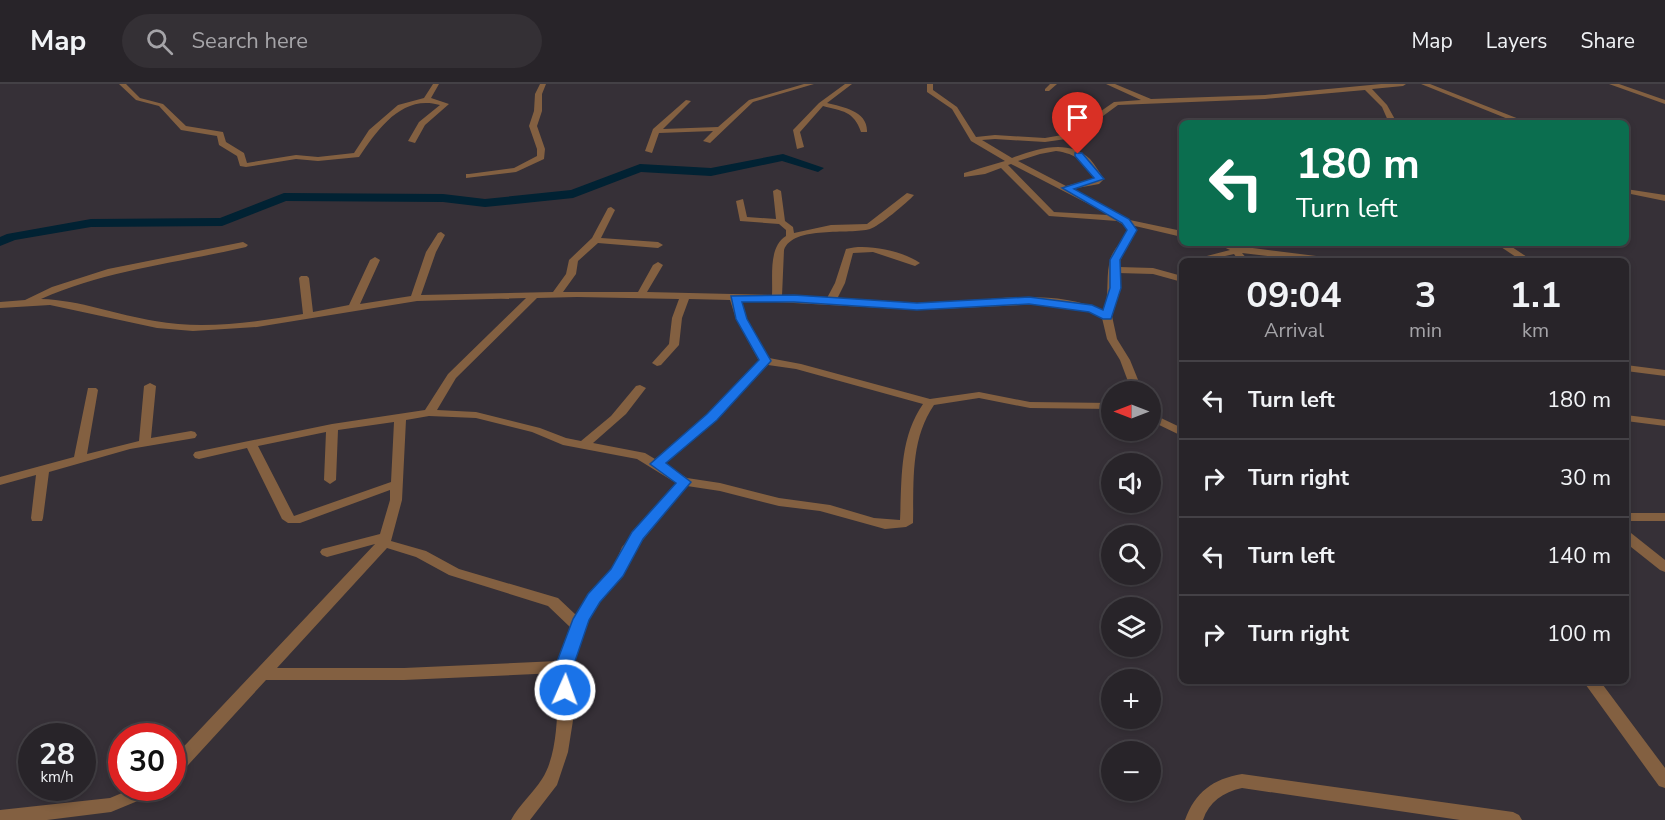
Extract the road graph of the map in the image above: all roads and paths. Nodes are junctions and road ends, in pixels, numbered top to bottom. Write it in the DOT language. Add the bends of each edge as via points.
graph roads {
  1 [pos="122,84"];
  2 [pos="436,84"];
  3 [pos="543,84"];
  4 [pos="811,84"];
  5 [pos="849,84"];
  6 [pos="930,84"];
  7 [pos="1054,84"];
  8 [pos="1109,84"];
  9 [pos="1403,84"];
  10 [pos="1424,84"];
  11 [pos="1611,84"];
  12 [pos="1367,88"];
  13 [pos="1047,90"];
  14 [pos="427,99"];
  15 [pos="688,101"];
  16 [pos="1665,102"];
  17 [pos="1152,103"];
  18 [pos="821,104"];
  19 [pos="1392,120"];
  20 [pos="1517,120"];
  21 [pos="719,129"];
  22 [pos="864,130"];
  23 [pos="656,131"];
  24 [pos="974,139"];
  25 [pos="412,141"];
  26 [pos="707,141"];
  27 [pos="800,147"];
  28 [pos="649,151"];
  29 [pos="1007,163"];
  30 [pos="966,175"];
  31 [pos="469,176"];
  32 [pos="1066,188"];
  33 [pos="777,191"];
  34 [pos="1629,192"];
  35 [pos="910,195"];
  36 [pos="1665,198"];
  37 [pos="740,201"];
  38 [pos="611,210"];
  39 [pos="1123,220"];
  40 [pos="782,222"];
  41 [pos="1179,233"];
  42 [pos="441,236"];
  43 [pos="790,237"];
  44 [pos="595,240"];
  45 [pos="243,245"];
  46 [pos="658,245"];
  47 [pos="1227,246"];
  48 [pos="1504,246"];
  49 [pos="1236,250"];
  50 [pos="1209,258"];
  51 [pos="1242,258"];
  52 [pos="1306,258"];
  53 [pos="1522,258"];
  54 [pos="375,260"];
  55 [pos="915,263"];
  56 [pos="658,265"];
  57 [pos="1115,270"];
  58 [pos="304,278"];
  59 [pos="1179,278"];
  60 [pos="533,296"];
  61 [pos="555,296"];
  62 [pos="641,296"];
  63 [pos="685,297"];
  64 [pos="415,298"];
  65 [pos="777,298"];
  66 [pos="735,299"];
  67 [pos="830,302"];
  68 [pos="25,303"];
  69 [pos="0,305"];
  70 [pos="354,306"];
  71 [pos="308,315"];
  72 [pos="1107,316"];
  73 [pos="765,361"];
  74 [pos="657,363"];
  75 [pos="1629,368"];
  76 [pos="1665,373"];
  77 [pos="1134,381"];
  78 [pos="150,386"];
  79 [pos="640,388"];
  80 [pos="92,390"];
  81 [pos="930,402"];
  82 [pos="1101,405"];
  83 [pos="429,413"];
  84 [pos="400,417"];
  85 [pos="1629,418"];
  86 [pos="1161,422"];
  87 [pos="1665,423"];
  88 [pos="332,428"];
  89 [pos="1179,431"];
  90 [pos="191,435"];
  91 [pos="145,442"];
  92 [pos="251,444"];
  93 [pos="585,444"];
  94 [pos="199,454"];
  95 [pos="80,459"];
  96 [pos="657,464"];
  97 [pos="43,469"];
  98 [pos="330,480"];
  99 [pos="0,481"];
  100 [pos="684,482"];
  101 [pos="396,484"];
  102 [pos="1629,517"];
  103 [pos="37,518"];
  104 [pos="1665,518"];
  105 [pos="1629,538"];
  106 [pos="384,540"];
  107 [pos="327,552"];
  108 [pos="1665,567"];
  109 [pos="578,626"];
  110 [pos="564,667"];
  111 [pos="264,674"];
  112 [pos="1593,684"];
  113 [pos="186,756"];
  114 [pos="1665,781"];
  115 [pos="120,801"];
  116 [pos="0,818"];
  117 [pos="520,820"];
  118 [pos="1194,820"];
  119 [pos="1513,820"];
  1 -- 14 [label="street" via="138,99 160,105 183,128 220,134 222,143 241,155 246,165 296,157 318,159 357,154 372,132 400,106"];
  2 -- 14 [label="street"];
  3 -- 31 [label="street" via="536,97 538,111 533,122 541,157 516,170"];
  4 -- 21 [label="street" via="757,98"];
  5 -- 18 [label="street"];
  6 -- 24 [label="street" via="929,91 955,108"];
  7 -- 13 [label="street"];
  8 -- 17 [label="street"];
  9 -- 12 [label="street"];
  10 -- 20 [label="street"];
  11 -- 16 [label="street"];
  12 -- 17 [label="street"];
  12 -- 19 [label="street" via="1385,106"];
  14 -- 25 [label="street" via="445,104 422,124"];
  15 -- 23 [label="street"];
  17 -- 24 [label="street" via="1113,104 1075,135 1062,138"];
  18 -- 22 [label="street" via="858,116"];
  18 -- 27 [label="street" via="796,132"];
  21 -- 23 [label="street"];
  21 -- 26 [label="street"];
  23 -- 28 [label="street"];
  24 -- 29 [label="street"];
  29 -- 30 [label="street"];
  29 -- 32 [label="street"];
  29 -- 32 [label="street" via="1048,148 1078,154 1100,179"];
  29 -- 39 [label="street" via="1052,214"];
  32 -- 39 [label="street"];
  33 -- 40 [label="street"];
  34 -- 36 [label="street"];
  35 -- 43 [label="street" via="869,227 831,228"];
  37 -- 40 [label="street" via="743,219"];
  38 -- 44 [label="street"];
  39 -- 41 [label="street"];
  39 -- 57 [label="street" via="1132,230 1118,252"];
  40 -- 43 [label="street" via="788,225"];
  42 -- 64 [label="street" via="431,252"];
  43 -- 65 [label="street" via="780,246"];
  44 -- 46 [label="street"];
  44 -- 61 [label="street" via="574,260 571,274"];
  45 -- 68 [label="street" via="121,269"];
  47 -- 49 [label="street"];
  48 -- 53 [label="street"];
  49 -- 50 [label="street"];
  49 -- 51 [label="street"];
  49 -- 52 [label="street"];
  54 -- 70 [label="street"];
  55 -- 67 [label="street" via="876,251 849,251"];
  56 -- 62 [label="street"];
  57 -- 59 [label="street" via="1153,271"];
  57 -- 72 [label="street" via="1115,288"];
  58 -- 71 [label="street"];
  60 -- 61 [label="street"];
  60 -- 64 [label="street"];
  60 -- 83 [label="street" via="452,376"];
  61 -- 62 [label="street"];
  62 -- 63 [label="street"];
  63 -- 66 [label="street"];
  63 -- 74 [label="street" via="677,318 674,345"];
  64 -- 70 [label="street"];
  65 -- 66 [label="street"];
  65 -- 67 [label="street"];
  66 -- 73 [label="street" via="741,319"];
  67 -- 72 [label="street" via="926,307 1029,300 1092,309"];
  68 -- 69 [label="street"];
  68 -- 71 [label="street" via="50,302 178,328 272,322"];
  70 -- 71 [label="street"];
  72 -- 77 [label="street" via="1112,339"];
  73 -- 81 [label="street"];
  73 -- 96 [label="street" via="712,417"];
  75 -- 76 [label="street"];
  78 -- 91 [label="street"];
  79 -- 93 [label="street" via="611,425"];
  80 -- 95 [label="street"];
  81 -- 82 [label="street" via="979,395 1030,405"];
  81 -- 100 [label="street" via="919,416 906,465 906,522 898,525 819,506 782,503 709,484"];
  83 -- 84 [label="street"];
  83 -- 93 [label="street" via="476,415"];
  84 -- 88 [label="street"];
  84 -- 101 [label="street"];
  85 -- 87 [label="street"];
  86 -- 89 [label="street"];
  88 -- 92 [label="street"];
  88 -- 98 [label="street"];
  90 -- 91 [label="street"];
  91 -- 95 [label="street"];
  92 -- 94 [label="street"];
  92 -- 101 [label="street" via="288,519 295,520"];
  93 -- 96 [label="street" via="641,456"];
  95 -- 97 [label="street"];
  96 -- 100 [label="street"];
  97 -- 99 [label="street"];
  97 -- 103 [label="street"];
  100 -- 109 [label="street" via="627,550 618,572 594,598"];
  101 -- 106 [label="street" via="396,500"];
  102 -- 104 [label="street"];
  105 -- 108 [label="street"];
  106 -- 107 [label="street"];
  106 -- 109 [label="street" via="454,572 553,602"];
  106 -- 111 [label="street"];
  109 -- 110 [label="street"];
  110 -- 111 [label="street" via="404,674"];
  110 -- 117 [label="street" via="566,714 560,752 551,780"];
  111 -- 113 [label="street"];
  112 -- 114 [label="street"];
  115 -- 116 [label="street"];
  118 -- 119 [label="street" via="1203,801 1218,788 1242,781"];
}
